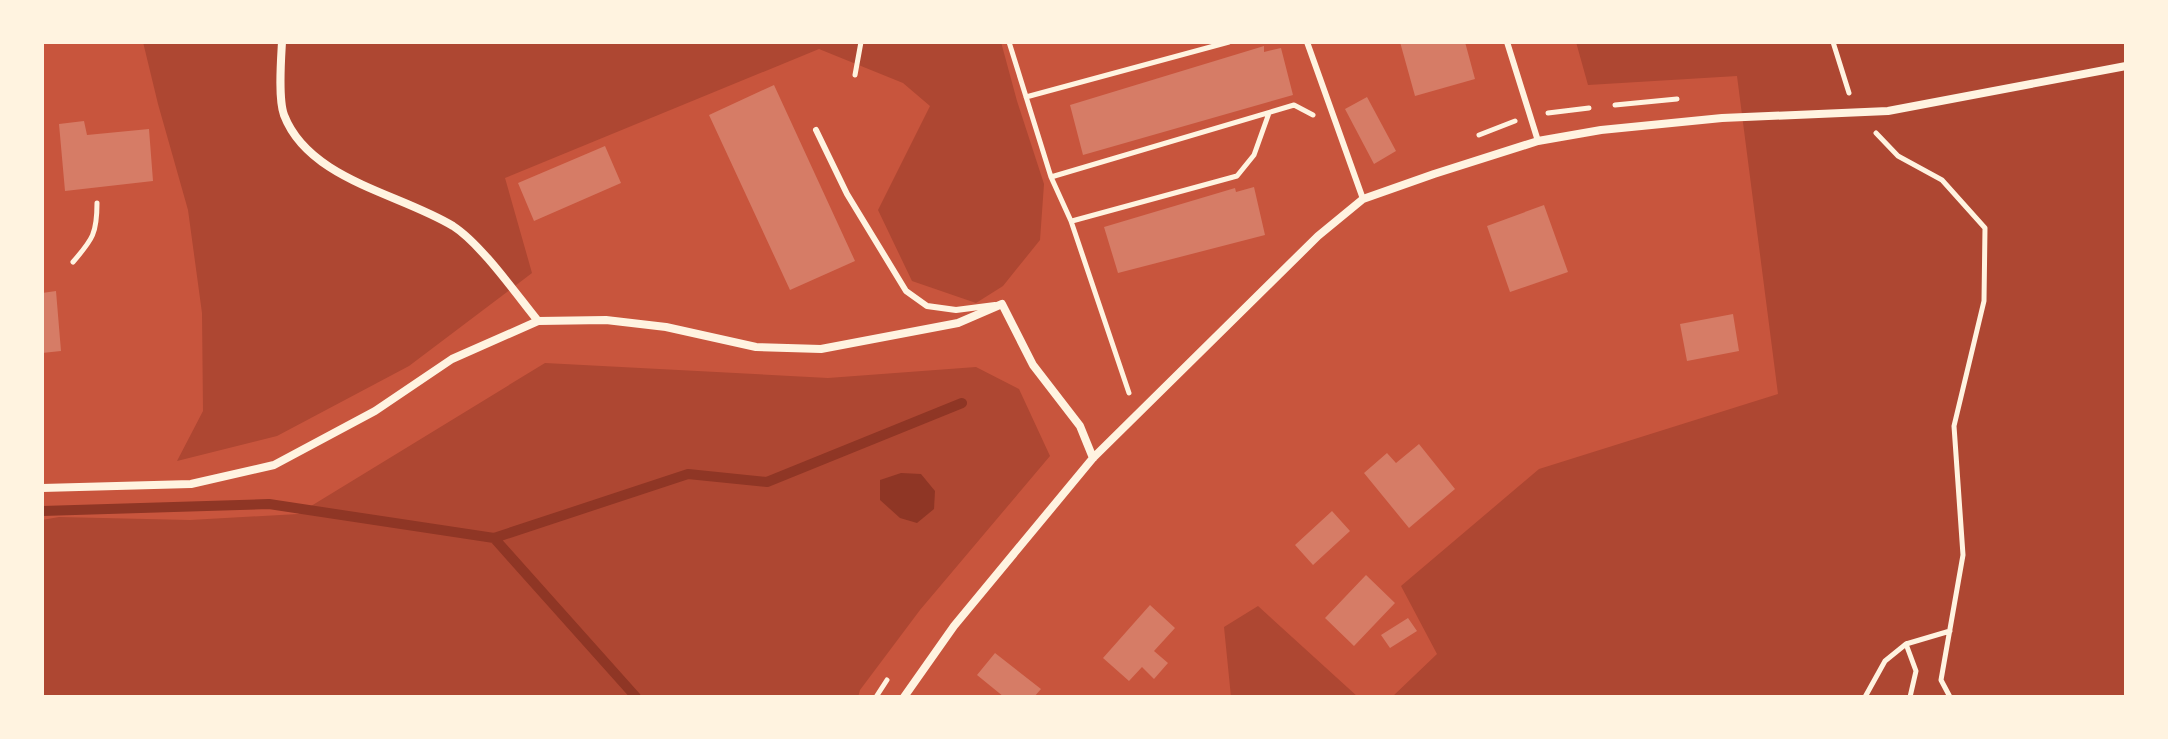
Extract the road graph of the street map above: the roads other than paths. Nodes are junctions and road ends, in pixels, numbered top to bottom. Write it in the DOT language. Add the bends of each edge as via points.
graph roads {
  1 [pos="282,42"];
  2 [pos="1307,42"];
  3 [pos="1507,42"];
  4 [pos="2126,66"];
  5 [pos="816,130"];
  6 [pos="1538,141"];
  7 [pos="1363,199"];
  8 [pos="1002,304"];
  9 [pos="538,321"];
  10 [pos="1093,458"];
  11 [pos="42,488"];
  12 [pos="904,697"];
  1 -- 9 [label="street" via="283,113 309,153 454,227"];
  2 -- 7 [label="lane"];
  3 -- 6 [label="lane"];
  4 -- 6 [label="street" via="1888,111 1722,118"];
  5 -- 8 [label="lane" via="847,194 906,291 927,306 956,310"];
  6 -- 7 [label="street"];
  7 -- 10 [label="street" via="1318,236"];
  8 -- 9 [label="street" via="958,323 821,349 756,347 606,320"];
  8 -- 10 [label="street" via="1033,365 1080,426"];
  9 -- 11 [label="street" via="452,359 375,411 274,465 191,484"];
  10 -- 12 [label="street" via="954,626"];
}
